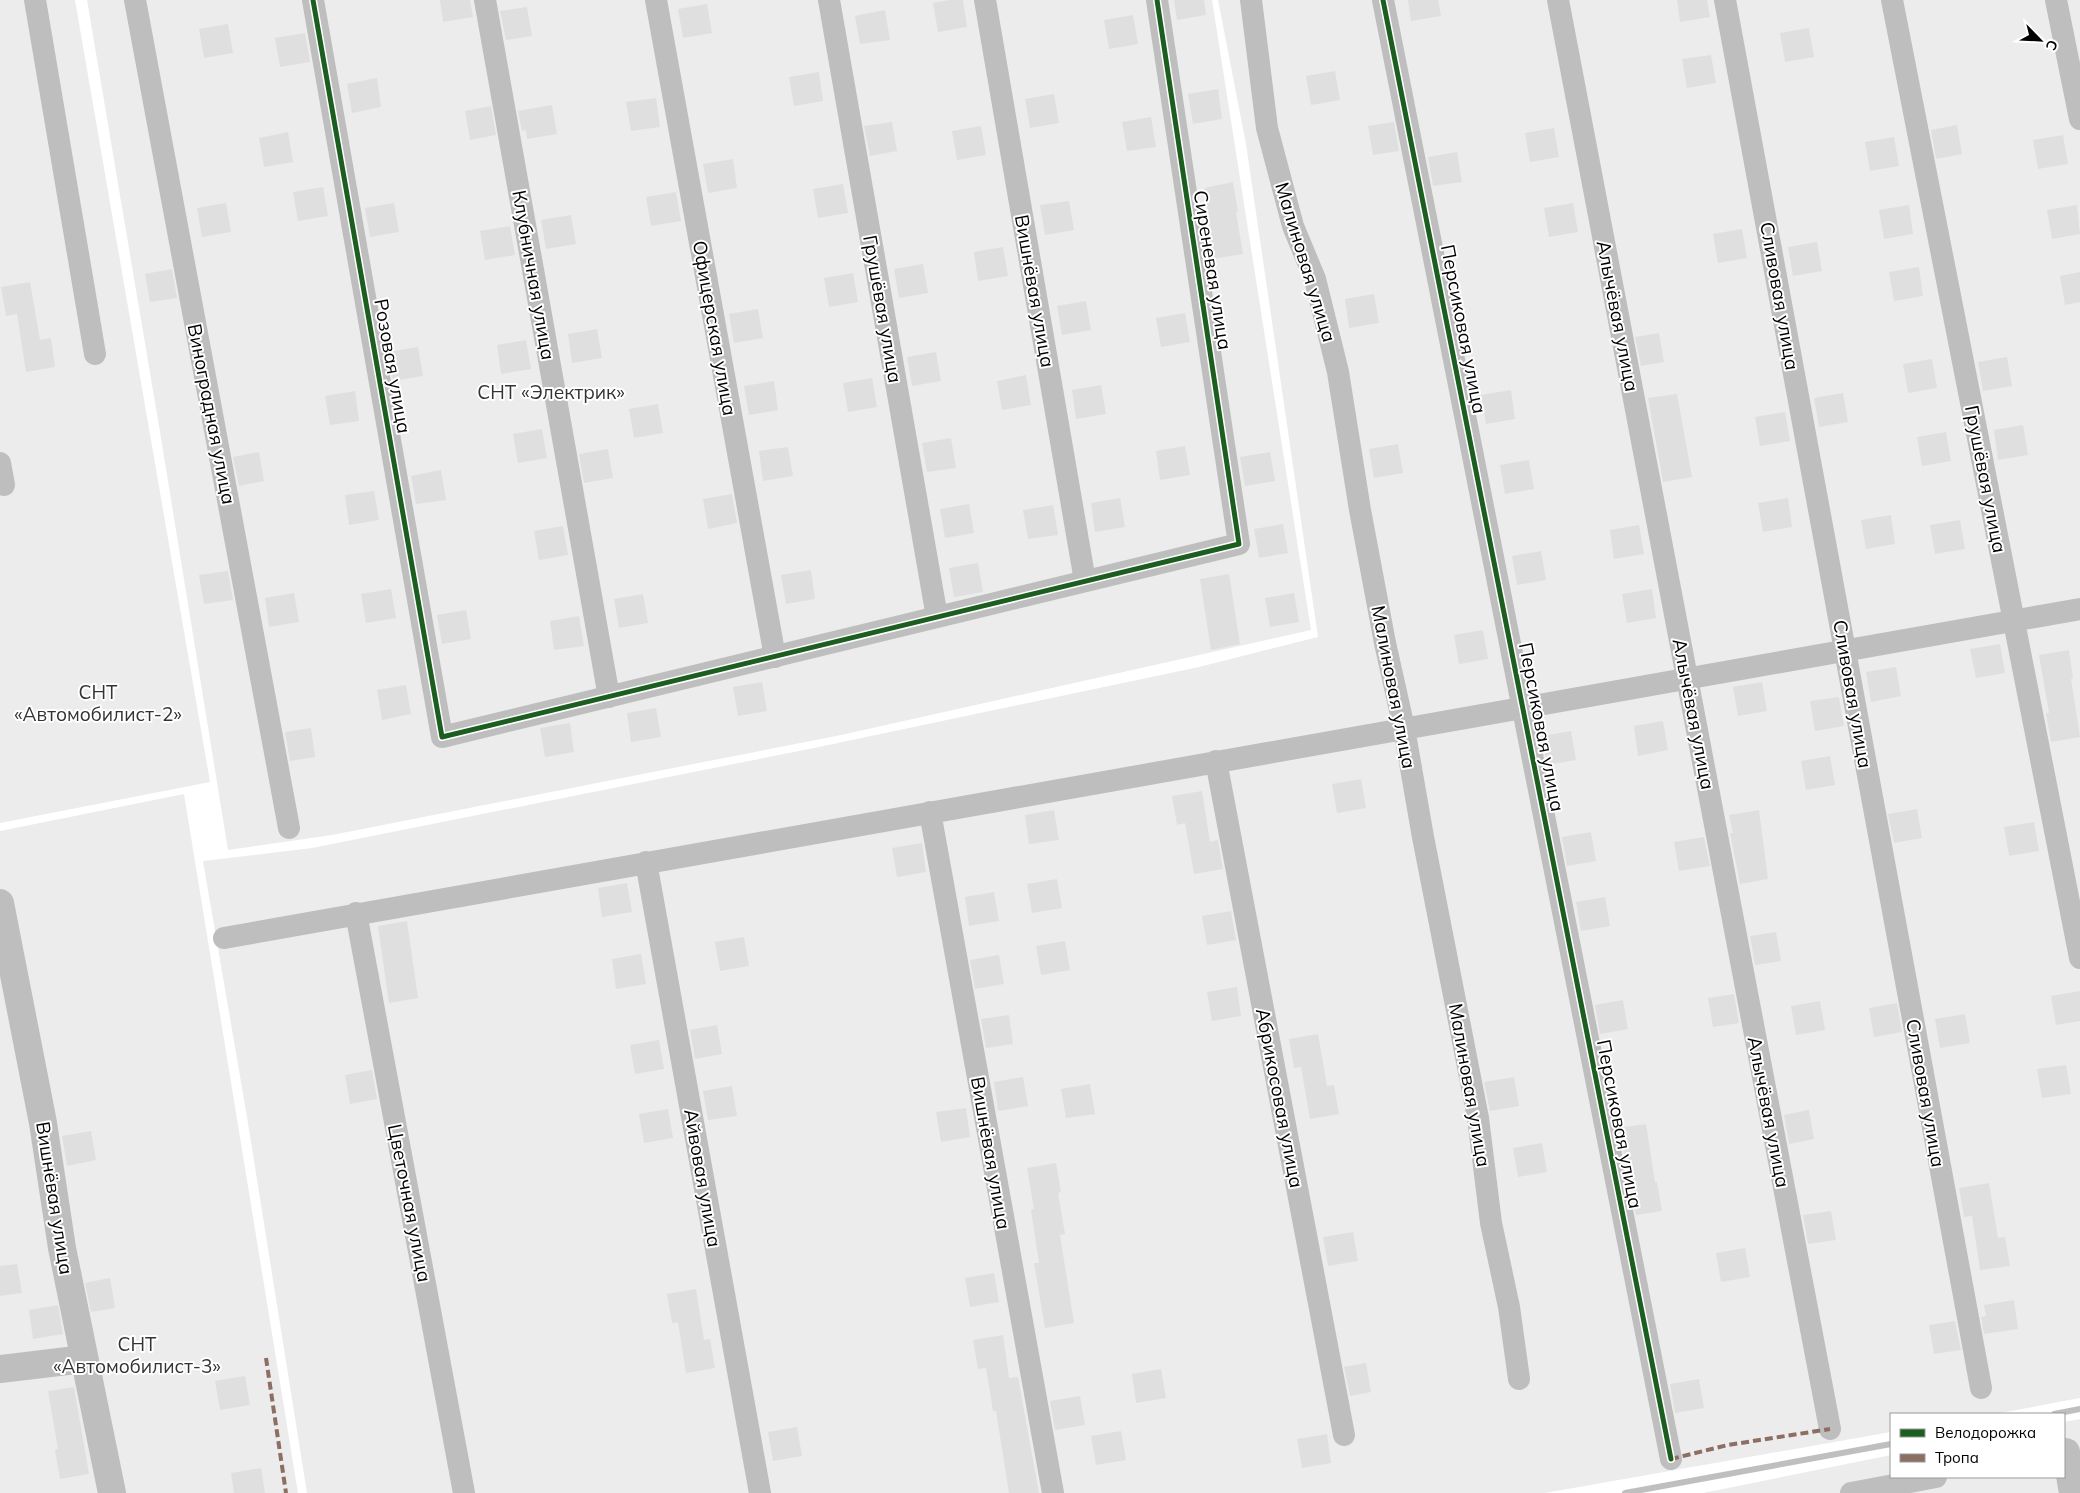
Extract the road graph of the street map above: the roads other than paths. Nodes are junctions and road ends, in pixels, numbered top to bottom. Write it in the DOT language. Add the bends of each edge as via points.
graph roads {
  1 [pos="35,0"];
  2 [pos="135,0"];
  3 [pos="313,0"];
  4 [pos="485,0"];
  5 [pos="656,0"];
  6 [pos="829,0"];
  7 [pos="985,0"];
  8 [pos="1157,0"];
  9 [pos="1251,0"];
  10 [pos="1383,0"];
  11 [pos="1558,0"];
  12 [pos="1725,0"];
  13 [pos="1892,0"];
  14 [pos="2056,0"];
  15 [pos="2080,119"];
  16 [pos="95,354"];
  17 [pos="0,463"];
  18 [pos="4,485"];
  19 [pos="1085,581"];
  20 [pos="2080,609"];
  21 [pos="936,617"];
  22 [pos="2014,620"];
  23 [pos="1845,650"];
  24 [pos="775,657"];
  25 [pos="1687,678"];
  26 [pos="609,697"];
  27 [pos="1523,707"];
  28 [pos="1404,728"];
  29 [pos="1216,761"];
  30 [pos="930,812"];
  31 [pos="289,828"];
  32 [pos="646,862"];
  33 [pos="0,903"];
  34 [pos="356,914"];
  35 [pos="224,938"];
  36 [pos="2080,958"];
  37 [pos="84,1359"];
  38 [pos="0,1369"];
  39 [pos="1519,1379"];
  40 [pos="1981,1388"];
  41 [pos="1830,1429"];
  42 [pos="1344,1435"];
  43 [pos="2070,1451"];
  44 [pos="1671,1460"];
  45 [pos="1931,1478"];
  46 [pos="112,1493"];
  47 [pos="464,1493"];
  48 [pos="760,1493"];
  49 [pos="1052,1493"];
  50 [pos="1851,1493"];
  51 [pos="2072,1493"];
  1 -- 16 [label="street"];
  2 -- 31 [label="street, Виноградная улица"];
  3 -- 26 [label="street, Розовая улица" via="442,738"];
  4 -- 26 [label="street, Клубничная улица"];
  5 -- 24 [label="street, Офицерская улица"];
  6 -- 21 [label="street, Грушёвая улица"];
  7 -- 19 [label="street, Вишнёвая улица"];
  8 -- 19 [label="street, Сиреневая улица" via="1239,544"];
  9 -- 28 [label="street, Малиновая улица" via="1267,128 1293,226 1315,279 1338,372 1362,519"];
  10 -- 27 [label="street, Персиковая улица"];
  11 -- 25 [label="street, Алычёвая улица"];
  12 -- 23 [label="street, Сливовая улица"];
  13 -- 22 [label="street, Грушёвая улица"];
  14 -- 15 [label="street"];
  17 -- 18 [label="street"];
  19 -- 21 [label="street"];
  20 -- 22 [label="street"];
  21 -- 24 [label="street"];
  22 -- 23 [label="street"];
  22 -- 36 [label="street, Грушёвая улица"];
  23 -- 25 [label="street"];
  23 -- 40 [label="street, Сливовая улица"];
  24 -- 26 [label="street"];
  25 -- 27 [label="street"];
  25 -- 41 [label="street, Алычёвая улица"];
  27 -- 28 [label="street"];
  27 -- 44 [label="street, Персиковая улица"];
  28 -- 29 [label="street"];
  28 -- 39 [label="street, Малиновая улица" via="1422,837 1478,1118 1491,1223 1509,1307"];
  29 -- 30 [label="street"];
  29 -- 42 [label="street, Абрикосовая улица"];
  30 -- 32 [label="street"];
  30 -- 49 [label="street, Вишнёвая улица"];
  32 -- 34 [label="street"];
  32 -- 48 [label="street, Айвовая улица"];
  33 -- 37 [label="street, Вишнёвая улица"];
  34 -- 35 [label="street"];
  34 -- 47 [label="street, Цветочная улица"];
  37 -- 38 [label="street"];
  37 -- 46 [label="street, Вишнёвая улица"];
  43 -- 51 [label="street"];
  45 -- 50 [label="street"];
}
